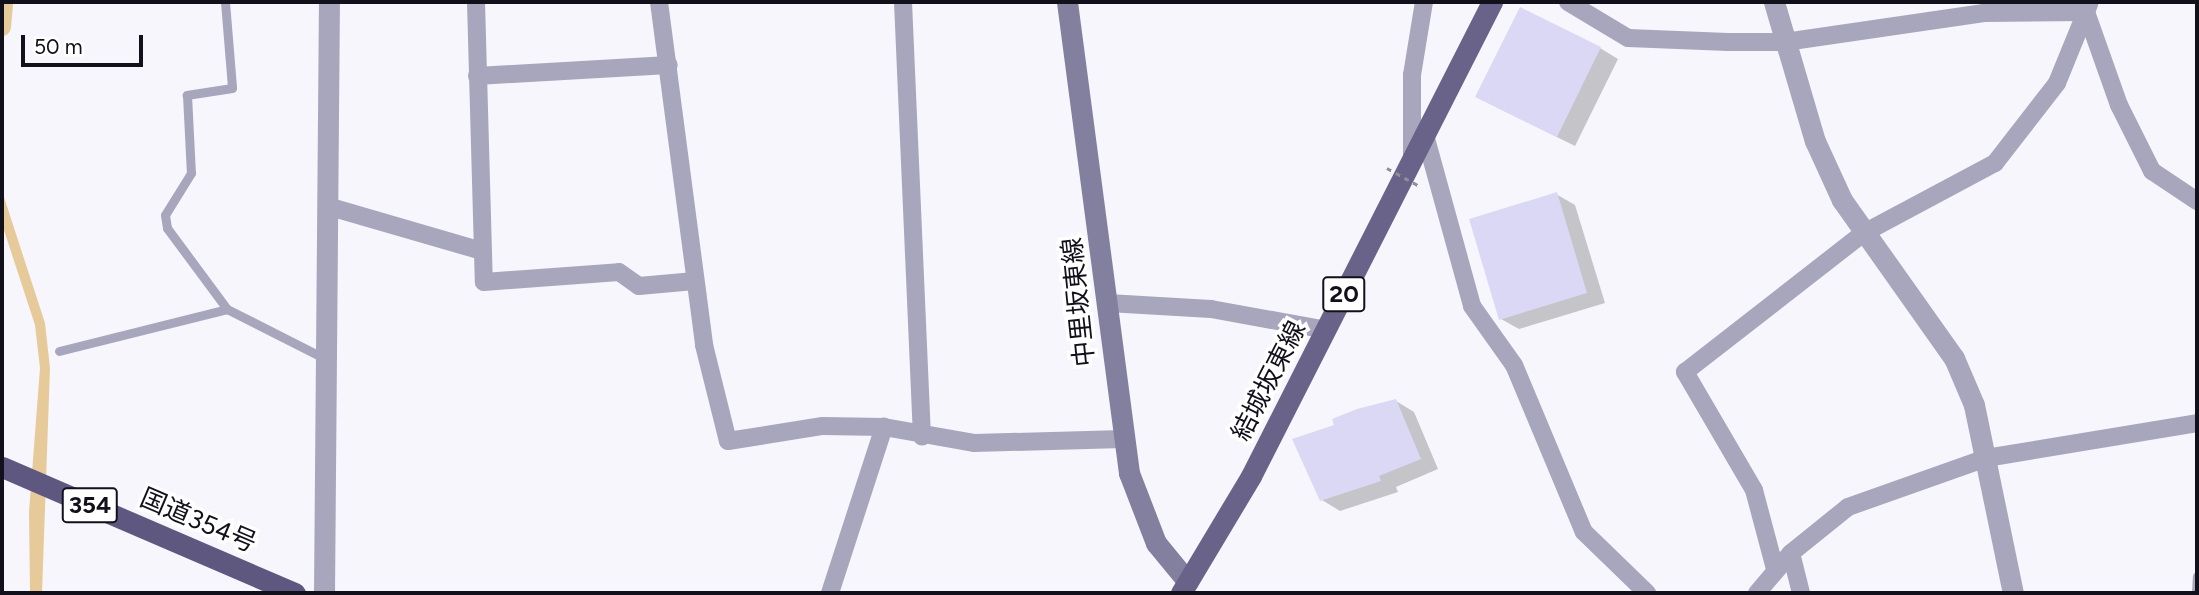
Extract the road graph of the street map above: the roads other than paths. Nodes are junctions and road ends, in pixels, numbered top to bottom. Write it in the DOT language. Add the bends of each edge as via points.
graph roads {
  1 [pos="225,2"];
  2 [pos="329,2"];
  3 [pos="476,2"];
  4 [pos="659,2"];
  5 [pos="903,2"];
  6 [pos="1067,2"];
  7 [pos="1424,2"];
  8 [pos="1492,2"];
  9 [pos="1568,2"];
  10 [pos="1774,2"];
  11 [pos="2088,7"];
  12 [pos="1784,42"];
  13 [pos="669,65"];
  14 [pos="477,76"];
  15 [pos="1425,135"];
  16 [pos="1412,161"];
  17 [pos="2197,201"];
  18 [pos="327,206"];
  19 [pos="1862,234"];
  20 [pos="482,251"];
  21 [pos="695,281"];
  22 [pos="1108,303"];
  23 [pos="227,309"];
  24 [pos="1326,330"];
  25 [pos="59,351"];
  26 [pos="326,359"];
  27 [pos="2197,422"];
  28 [pos="884,427"];
  29 [pos="922,437"];
  30 [pos="1123,439"];
  31 [pos="1986,458"];
  32 [pos="2,467"];
  33 [pos="1791,553"];
  34 [pos="1775,569"];
  35 [pos="2197,576"];
  36 [pos="1185,588"];
  37 [pos="295,593"];
  38 [pos="324,593"];
  39 [pos="830,593"];
  40 [pos="1647,593"];
  41 [pos="1757,593"];
  42 [pos="1801,593"];
  43 [pos="2013,593"];
  44 [pos="2196,593"];
  1 -- 23 [label="lane" via="232,88 187,95 191,173 165,215 167,228"];
  2 -- 18 [label="street"];
  3 -- 14 [label="street"];
  4 -- 13 [label="street"];
  5 -- 29 [label="street"];
  6 -- 22 [label="main road, 中里坂東線"];
  7 -- 16 [label="street" via="1412,75"];
  8 -- 15 [label="main road, 結城坂東線 / 20"];
  9 -- 12 [label="street" via="1628,38"];
  10 -- 12 [label="street"];
  11 -- 12 [label="street" via="1947,17"];
  11 -- 17 [label="street" via="2119,105 2152,171"];
  11 -- 19 [label="street" via="2057,83 1996,163"];
  12 -- 19 [label="street" via="1815,141"];
  13 -- 14 [label="street"];
  13 -- 21 [label="street"];
  14 -- 20 [label="street"];
  15 -- 16 [label="main road, 結城坂東線 / 20"];
  15 -- 40 [label="street" via="1472,306 1514,365 1584,532"];
  16 -- 24 [label="main road, 結城坂東線 / 20"];
  18 -- 20 [label="street"];
  18 -- 26 [label="street"];
  19 -- 31 [label="street" via="1954,358"];
  19 -- 34 [label="street" via="1685,372 1754,490"];
  20 -- 21 [label="street" via="484,282 619,272 639,286"];
  21 -- 28 [label="street" via="716,411 728,441 823,426"];
  22 -- 24 [label="street" via="1211,309"];
  22 -- 30 [label="main road, 中里坂東線"];
  23 -- 25 [label="lane"];
  23 -- 26 [label="lane"];
  24 -- 36 [label="main road, 結城坂東線 / 20"];
  26 -- 38 [label="street"];
  27 -- 31 [label="street"];
  28 -- 29 [label="street"];
  28 -- 39 [label="street"];
  29 -- 30 [label="street" via="974,443"];
  30 -- 36 [label="main road, 中里坂東線" via="1151,533"];
  31 -- 33 [label="street" via="1847,507"];
  31 -- 43 [label="street"];
  32 -- 37 [label="highway, 国道354号 / 354"];
  33 -- 34 [label="street"];
  33 -- 42 [label="street"];
  34 -- 41 [label="street"];
  35 -- 44 [label="lane"];
}
